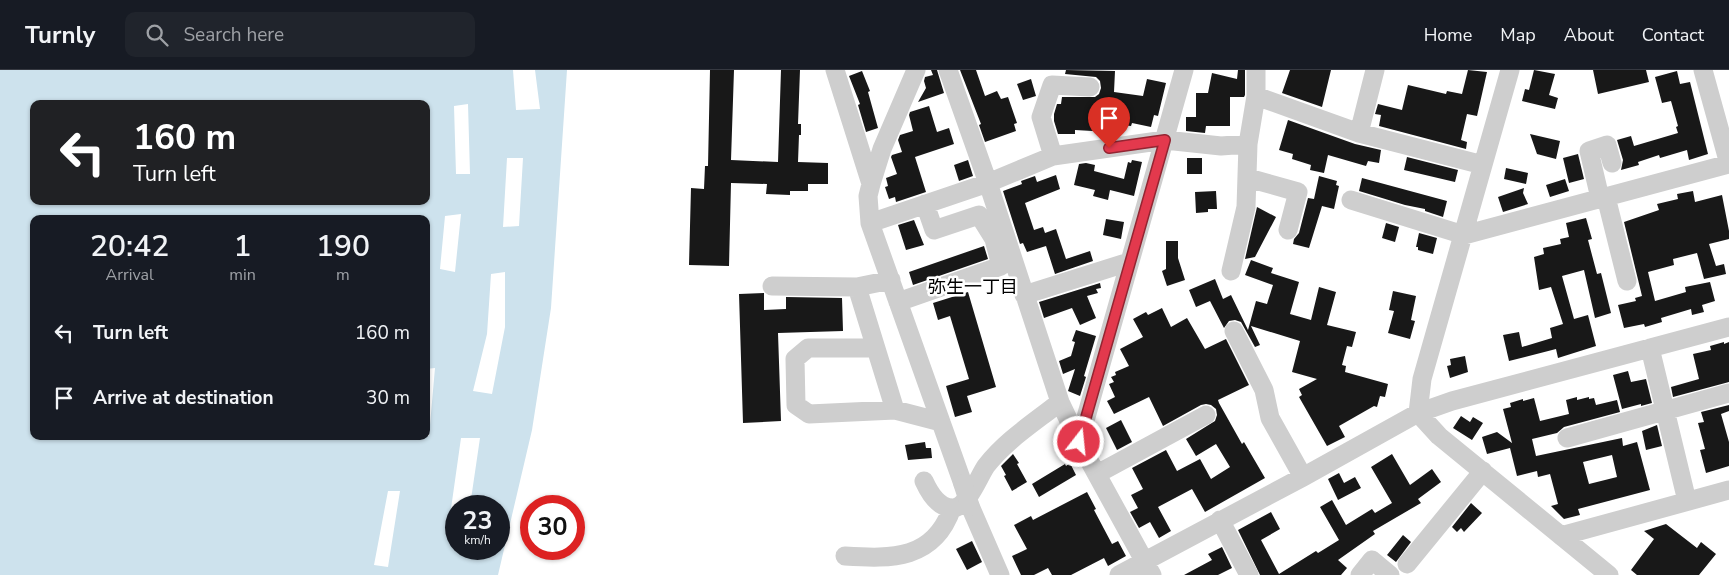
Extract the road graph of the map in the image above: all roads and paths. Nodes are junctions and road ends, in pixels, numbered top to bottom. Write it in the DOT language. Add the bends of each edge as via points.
graph roads {
  1 [pos="835,70"];
  2 [pos="916,70"];
  3 [pos="948,70"];
  4 [pos="1184,70"];
  5 [pos="1256,70"];
  6 [pos="1374,70"];
  7 [pos="1510,70"];
  8 [pos="1703,70"];
  9 [pos="1090,87"];
  10 [pos="1256,96"];
  11 [pos="1359,133"];
  12 [pos="1165,140"];
  13 [pos="1248,144"];
  14 [pos="1053,156"];
  15 [pos="1612,163"];
  16 [pos="1729,164"];
  17 [pos="1483,165"];
  18 [pos="1248,178"];
  19 [pos="988,183"];
  20 [pos="871,184"];
  21 [pos="1603,198"];
  22 [pos="1351,200"];
  23 [pos="926,204"];
  24 [pos="870,223"];
  25 [pos="1288,230"];
  26 [pos="1464,235"];
  27 [pos="1129,262"];
  28 [pos="1230,271"];
  29 [pos="890,280"];
  30 [pos="1627,281"];
  31 [pos="772,286"];
  32 [pos="856,287"];
  33 [pos="1024,295"];
  34 [pos="898,302"];
  35 [pos="1729,327"];
  36 [pos="1234,331"];
  37 [pos="876,348"];
  38 [pos="1650,348"];
  39 [pos="1729,393"];
  40 [pos="1060,402"];
  41 [pos="895,410"];
  42 [pos="1666,411"];
  43 [pos="1418,413"];
  44 [pos="1206,415"];
  45 [pos="941,422"];
  46 [pos="1567,438"];
  47 [pos="1079,442"];
  48 [pos="1483,471"];
  49 [pos="1097,474"];
  50 [pos="1303,477"];
  51 [pos="924,481"];
  52 [pos="1729,490"];
  53 [pos="1688,501"];
  54 [pos="961,507"];
  55 [pos="1220,520"];
  56 [pos="1561,536"];
  57 [pos="845,556"];
  58 [pos="1407,564"];
  59 [pos="1148,568"];
  60 [pos="1000,575"];
  61 [pos="1119,575"];
  62 [pos="1249,575"];
  63 [pos="1360,575"];
  64 [pos="1390,575"];
  65 [pos="1609,575"];
  1 -- 20 [label="street"];
  2 -- 20 [label="street" via="882,149"];
  3 -- 19 [label="street"];
  4 -- 12 [label="street"];
  5 -- 10 [label="street"];
  6 -- 11 [label="street"];
  7 -- 17 [label="street"];
  8 -- 16 [label="street"];
  9 -- 14 [label="street" via="1052,85 1041,117"];
  10 -- 11 [label="street"];
  10 -- 13 [label="street"];
  11 -- 17 [label="street"];
  12 -- 13 [label="street" via="1221,146"];
  12 -- 14 [label="street"];
  12 -- 27 [label="street"];
  13 -- 18 [label="street"];
  14 -- 19 [label="street"];
  15 -- 21 [label="street" via="1608,145 1589,151"];
  16 -- 21 [label="street"];
  17 -- 26 [label="street"];
  18 -- 25 [label="street" via="1298,192"];
  18 -- 28 [label="street" via="1246,207"];
  19 -- 23 [label="street"];
  19 -- 33 [label="street"];
  20 -- 24 [label="street" via="868,196"];
  21 -- 26 [label="street"];
  21 -- 30 [label="street"];
  22 -- 26 [label="street"];
  23 -- 24 [label="street"];
  23 -- 34 [label="street" via="934,230 979,215 994,239 1001,266"];
  24 -- 29 [label="street"];
  26 -- 43 [label="street" via="1422,379"];
  27 -- 33 [label="street"];
  27 -- 47 [label="street"];
  29 -- 32 [label="street"];
  29 -- 34 [label="street"];
  31 -- 32 [label="street"];
  32 -- 37 [label="street"];
  33 -- 40 [label="street"];
  34 -- 45 [label="street"];
  35 -- 38 [label="street"];
  36 -- 50 [label="street" via="1264,390 1270,418"];
  37 -- 41 [label="street"];
  37 -- 41 [label="street" via="808,348 795,359 796,405 809,414"];
  38 -- 42 [label="street"];
  38 -- 43 [label="street"];
  39 -- 42 [label="street"];
  40 -- 47 [label="street"];
  40 -- 54 [label="street" via="1005,446 985,467"];
  41 -- 45 [label="street"];
  42 -- 46 [label="street"];
  42 -- 53 [label="street"];
  43 -- 48 [label="street" via="1439,436"];
  43 -- 50 [label="street"];
  44 -- 49 [label="street"];
  45 -- 54 [label="street, bridge" via="962,484"];
  47 -- 49 [label="street"];
  48 -- 56 [label="street"];
  48 -- 58 [label="street"];
  49 -- 59 [label="street"];
  50 -- 55 [label="street"];
  51 -- 54 [label="street" via="939,503"];
  52 -- 53 [label="street"];
  53 -- 56 [label="street"];
  54 -- 57 [label="street" via="924,547 901,556"];
  54 -- 60 [label="street"];
  55 -- 59 [label="street"];
  55 -- 62 [label="street"];
  56 -- 65 [label="street"];
  59 -- 61 [label="street"];
  63 -- 64 [label="street" via="1372,560"];
}
